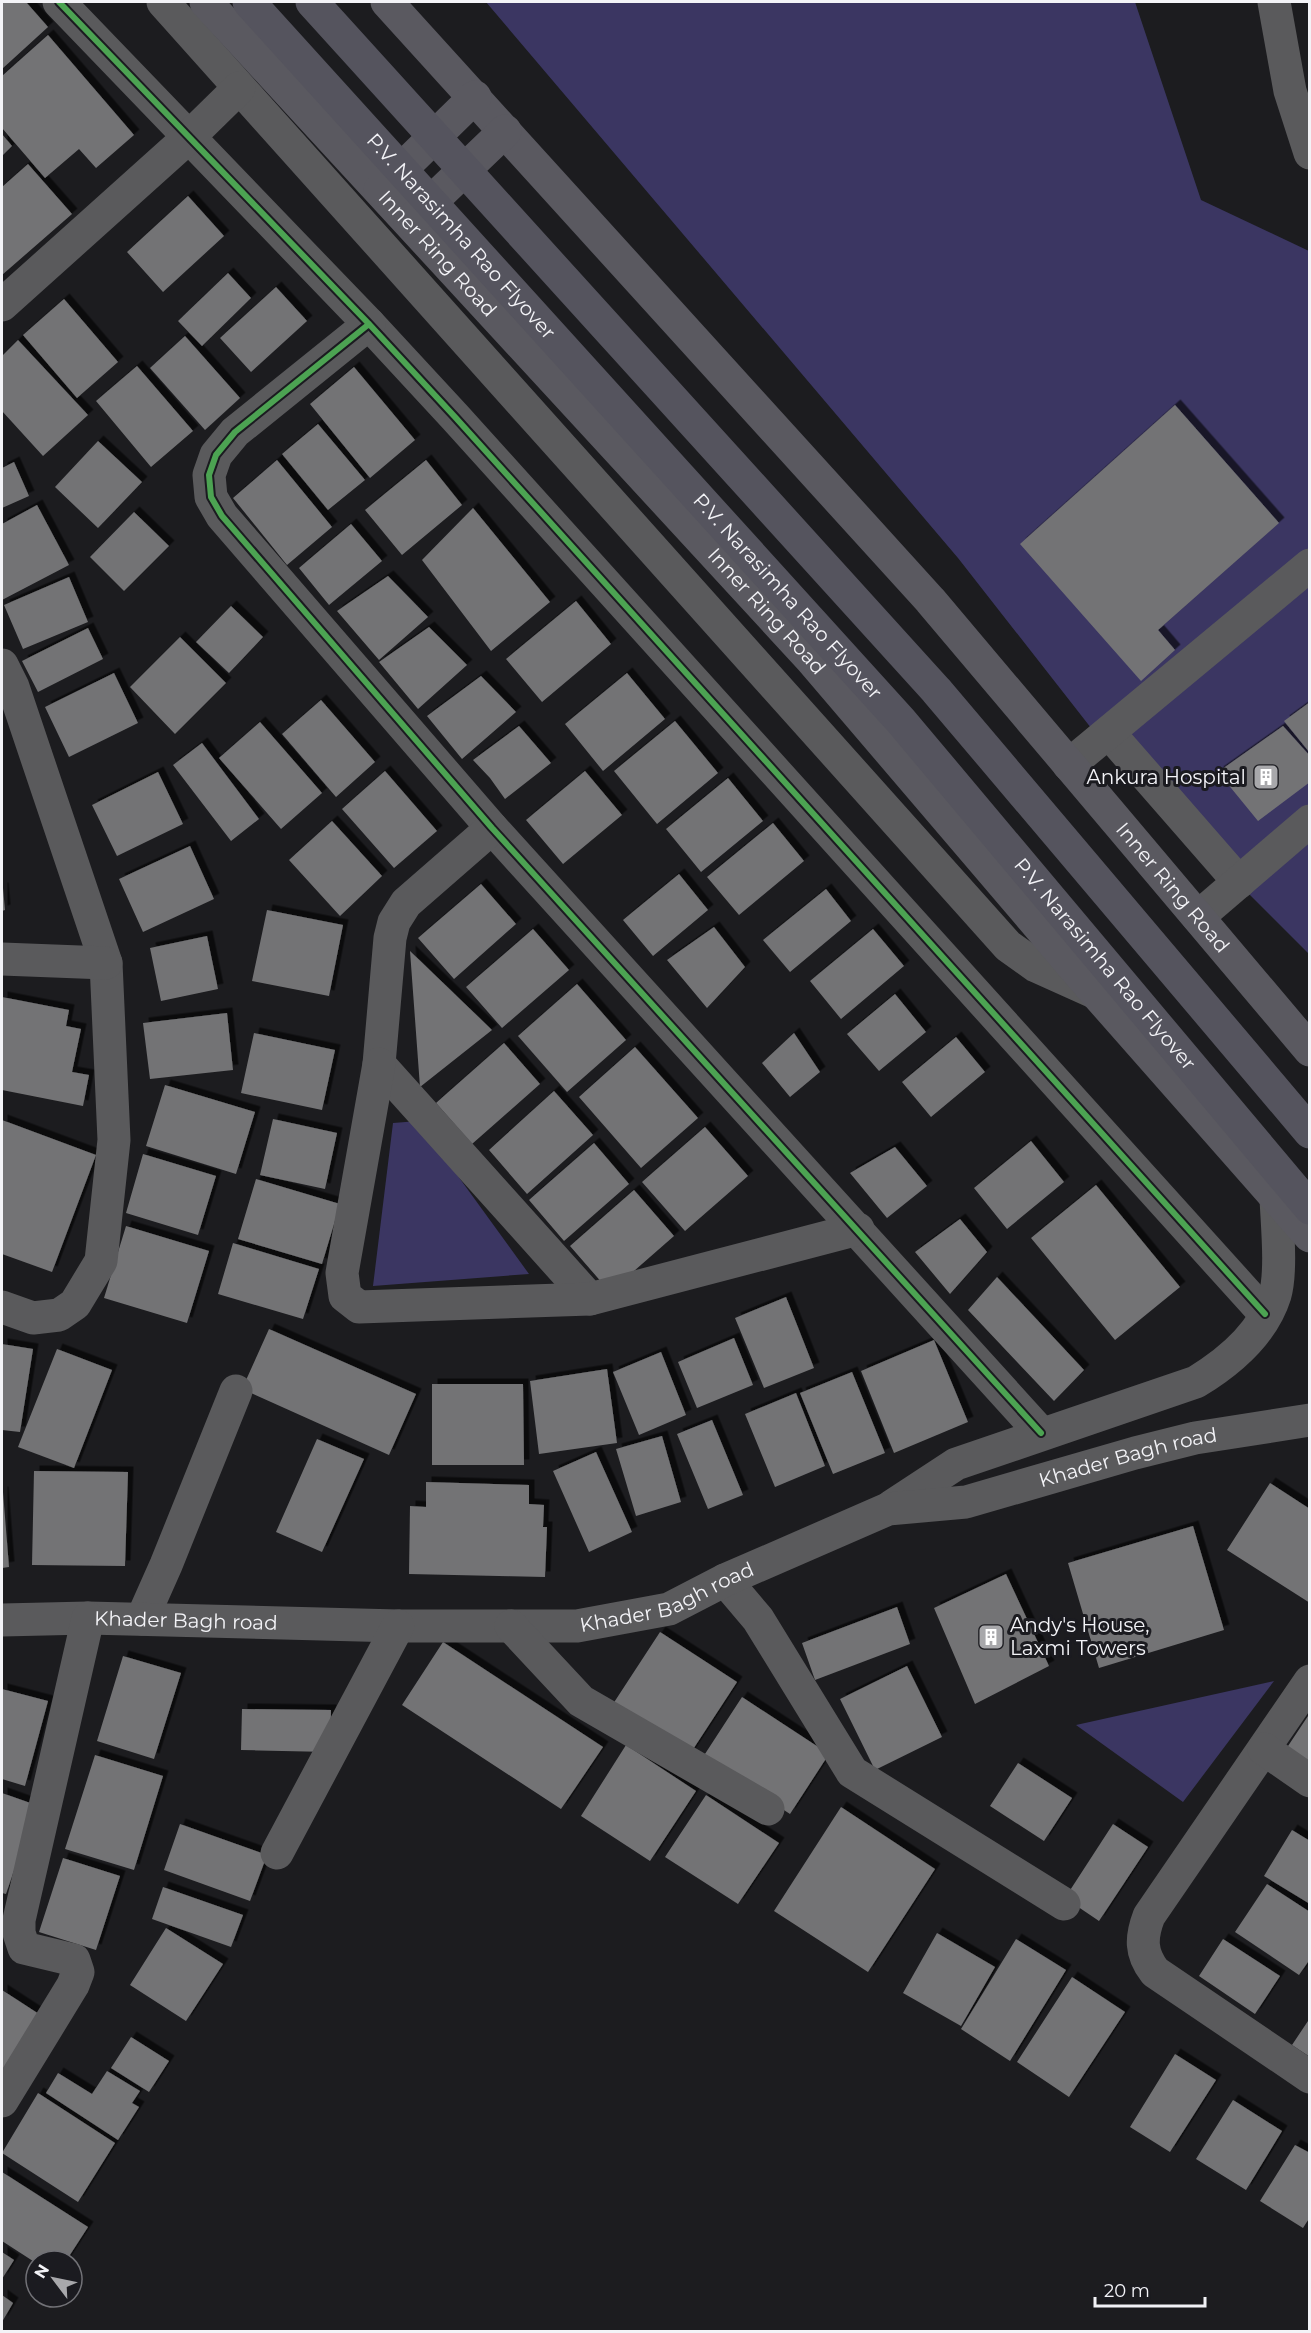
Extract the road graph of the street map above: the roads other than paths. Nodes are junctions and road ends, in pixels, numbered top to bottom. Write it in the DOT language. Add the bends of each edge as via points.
graph roads {
  1 [pos="59,2"];
  2 [pos="163,2"];
  3 [pos="206,2"];
  4 [pos="249,2"];
  5 [pos="312,2"];
  6 [pos="387,2"];
  7 [pos="1274,2"];
  8 [pos="239,88"];
  9 [pos="475,97"];
  10 [pos="505,131"];
  11 [pos="189,137"];
  12 [pos="1310,153"];
  13 [pos="379,191"];
  14 [pos="408,224"];
  15 [pos="2,305"];
  16 [pos="369,324"];
  17 [pos="1310,565"];
  18 [pos="5,681"];
  19 [pos="1109,733"];
  20 [pos="1069,765"];
  21 [pos="1310,821"];
  22 [pos="492,828"];
  23 [pos="1239,882"];
  24 [pos="1198,917"];
  25 [pos="2,959"];
  26 [pos="106,963"];
  27 [pos="1096,993"];
  28 [pos="1310,1050"];
  29 [pos="379,1064"];
  30 [pos="1310,1132"];
  31 [pos="1276,1198"];
  32 [pos="1310,1208"];
  33 [pos="858,1229"];
  34 [pos="1310,1236"];
  35 [pos="590,1299"];
  36 [pos="2,1307"];
  37 [pos="1265,1314"];
  38 [pos="236,1391"];
  39 [pos="1310,1420"];
  40 [pos="1041,1433"];
  41 [pos="888,1509"];
  42 [pos="725,1580"];
  43 [pos="87,1618"];
  44 [pos="142,1619"];
  45 [pos="2,1620"];
  46 [pos="398,1626"];
  47 [pos="511,1626"];
  48 [pos="1310,1681"];
  49 [pos="1264,1749"];
  50 [pos="1310,1781"];
  51 [pos="768,1809"];
  52 [pos="277,1853"];
  53 [pos="1064,1904"];
  54 [pos="1310,2077"];
  55 [pos="2,2101"];
  1 -- 11 [label="street"];
  2 -- 8 [label="street"];
  3 -- 13 [label="main road, Inner Ring Road"];
  4 -- 32 [label="highway, P.V. Narasimha Rao Flyover" via="901,721"];
  5 -- 30 [label="highway" via="928,681"];
  6 -- 9 [label="main road, Inner Ring Road"];
  7 -- 12 [label="street" via="1290,91"];
  8 -- 11 [label="street"];
  8 -- 27 [label="street" via="1008,946 1036,966"];
  9 -- 10 [label="main road, Inner Ring Road"];
  9 -- 13 [label="main road"];
  10 -- 14 [label="main road"];
  10 -- 20 [label="main road, Inner Ring Road" via="930,600"];
  11 -- 15 [label="street"];
  11 -- 16 [label="street"];
  13 -- 14 [label="main road, Inner Ring Road"];
  14 -- 27 [label="main road, Inner Ring Road" via="811,659"];
  16 -- 22 [label="street" via="235,432 216,455 209,475 211,497 222,516"];
  16 -- 37 [label="street"];
  17 -- 19 [label="street"];
  18 -- 26 [label="street"];
  19 -- 20 [label="street"];
  19 -- 23 [label="street"];
  20 -- 24 [label="main road, Inner Ring Road"];
  21 -- 23 [label="street"];
  22 -- 29 [label="street" via="406,903 394,922"];
  22 -- 33 [label="street"];
  23 -- 24 [label="street"];
  24 -- 28 [label="main road, Inner Ring Road"];
  25 -- 26 [label="street"];
  26 -- 36 [label="street" via="114,1140 102,1261 75,1304 59,1315 33,1318"];
  27 -- 31 [label="main road, Inner Ring Road"];
  29 -- 35 [label="street"];
  29 -- 35 [label="street" via="342,1273 345,1296 359,1307"];
  31 -- 34 [label="main road, Inner Ring Road"];
  31 -- 37 [label="street" via="1275,1294"];
  33 -- 35 [label="street"];
  33 -- 40 [label="street"];
  37 -- 40 [label="street" via="1253,1335 1217,1369 1196,1382"];
  38 -- 44 [label="street"];
  39 -- 41 [label="street, Khader Bagh road" via="1175,1443 966,1502"];
  40 -- 41 [label="street" via="956,1464"];
  41 -- 42 [label="street, Khader Bagh road"];
  42 -- 47 [label="street, Khader Bagh road" via="669,1609 577,1626"];
  42 -- 53 [label="street" via="758,1619 852,1772"];
  43 -- 44 [label="street, Khader Bagh road"];
  43 -- 45 [label="street, Khader Bagh road"];
  43 -- 55 [label="street" via="18,1933 24,1948 74,1960 78,1971"];
  44 -- 46 [label="street, Khader Bagh road"];
  46 -- 47 [label="street, Khader Bagh road"];
  46 -- 52 [label="street"];
  47 -- 51 [label="street" via="581,1701"];
  48 -- 49 [label="street"];
  49 -- 50 [label="street"];
  49 -- 54 [label="street" via="1149,1916 1143,1950 1155,1972"];
}
